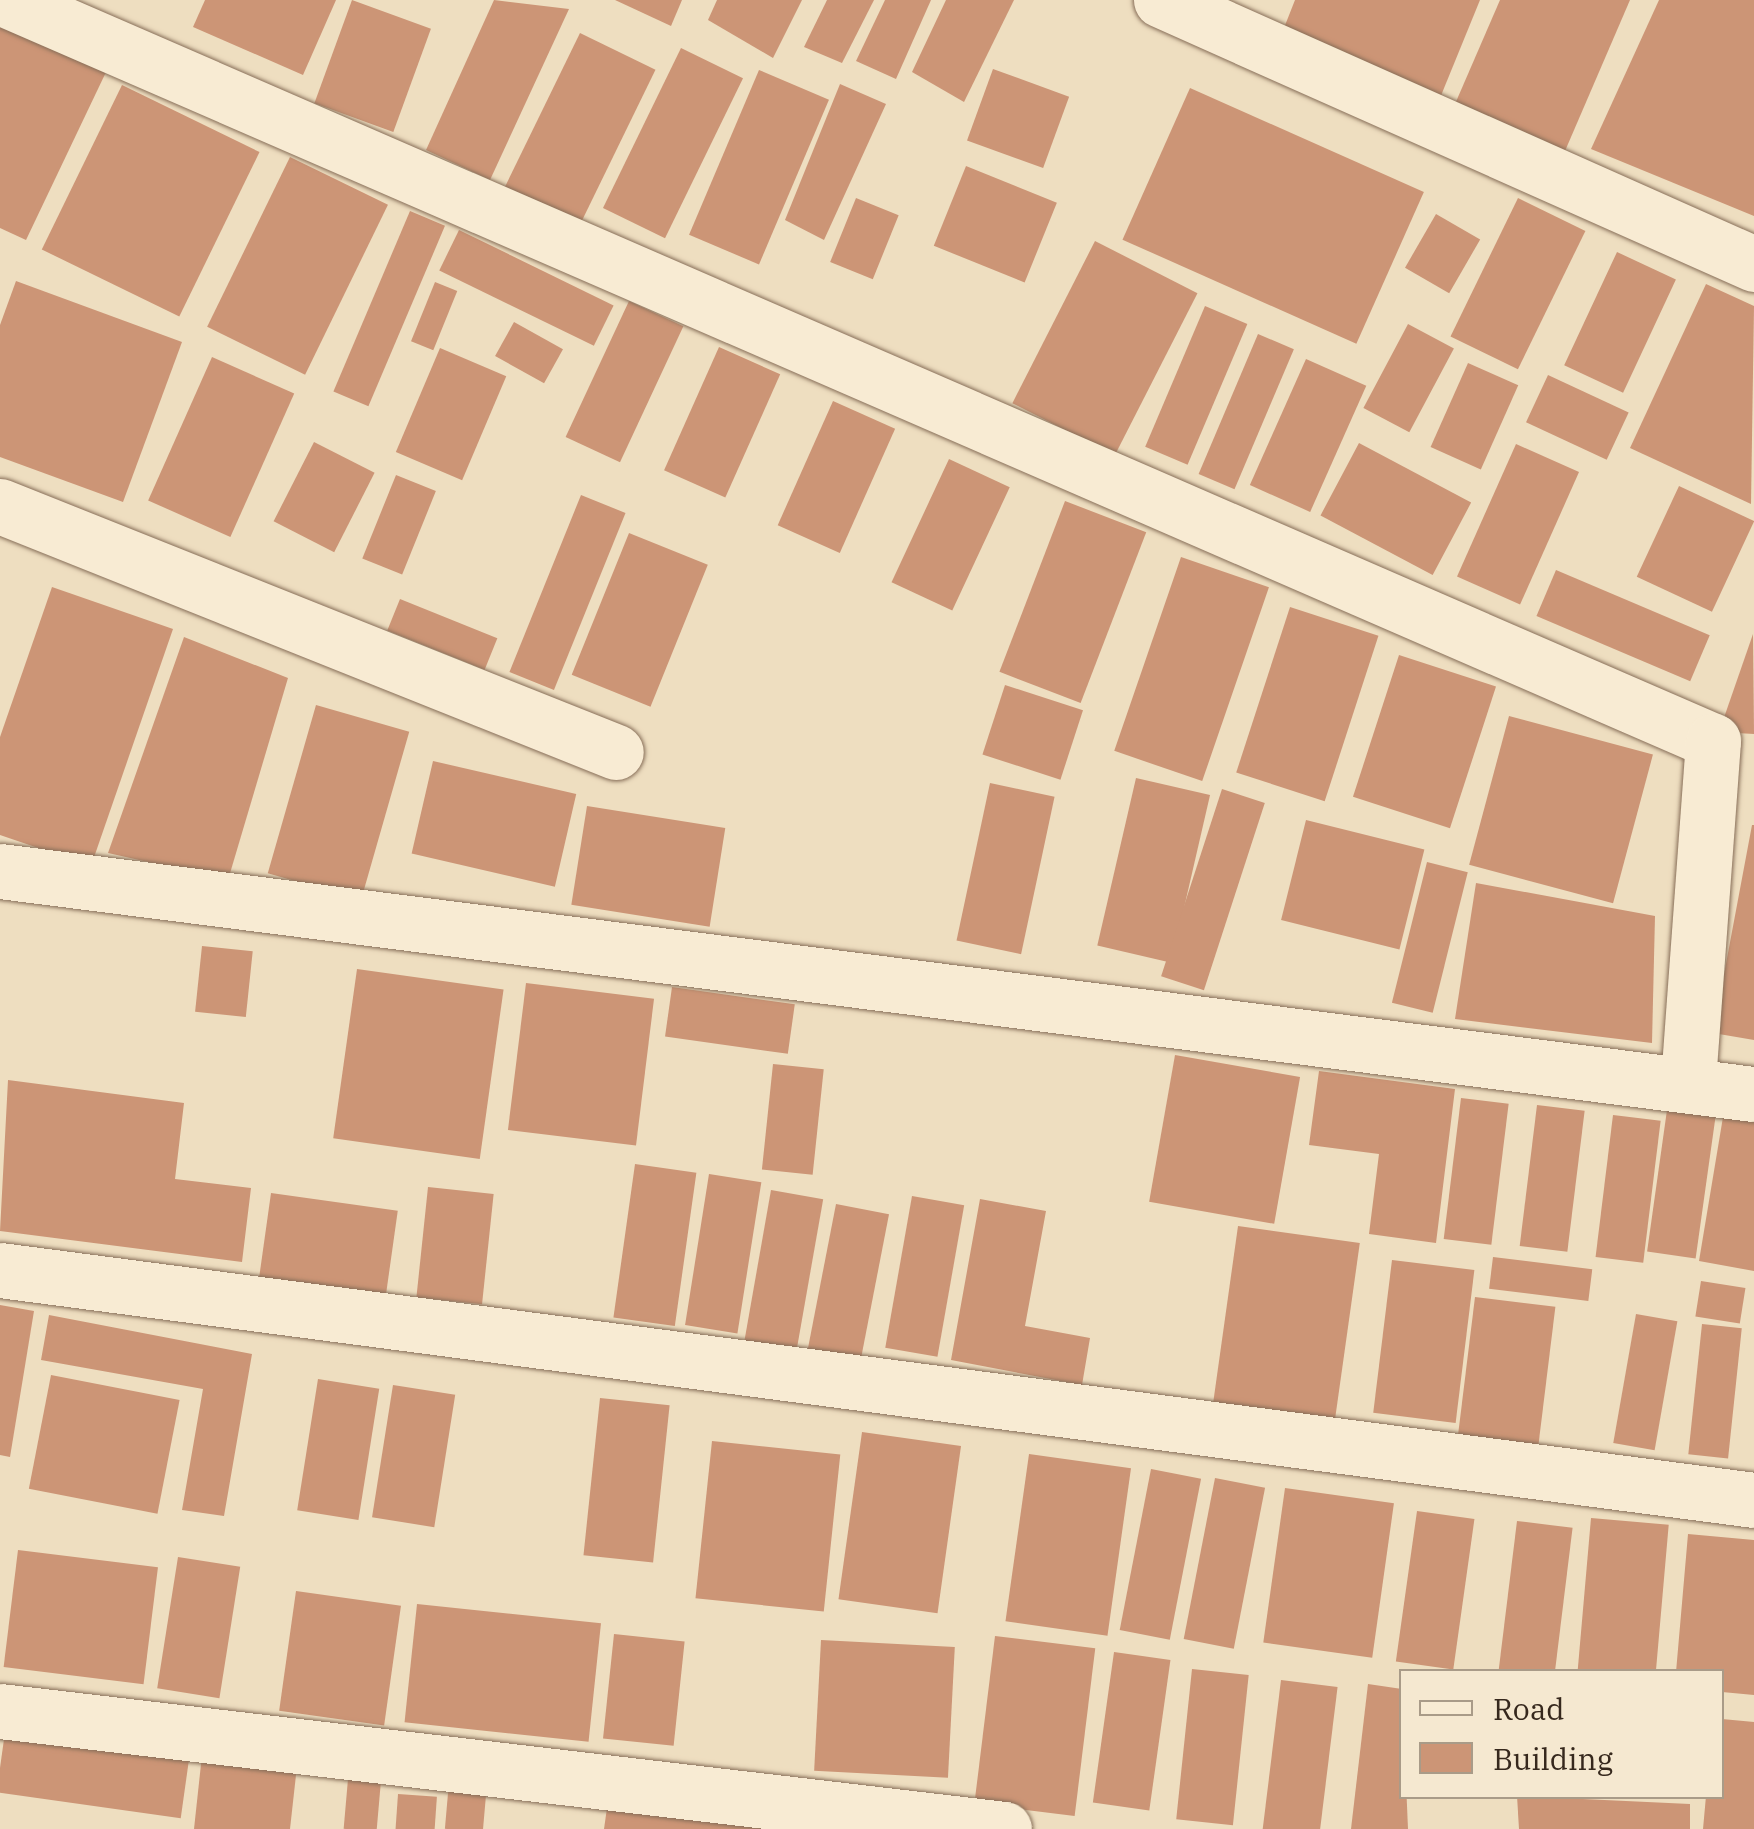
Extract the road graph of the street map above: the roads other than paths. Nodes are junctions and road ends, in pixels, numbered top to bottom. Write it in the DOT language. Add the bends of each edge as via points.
graph roads {
  1 [pos="7,0"];
  2 [pos="1160,0"];
  3 [pos="1754,264"];
  4 [pos="0,506"];
  5 [pos="616,752"];
  6 [pos="0,871"];
  7 [pos="1688,1084"];
  8 [pos="1754,1094"];
  9 [pos="0,1270"];
  10 [pos="1754,1500"];
  11 [pos="0,1710"];
  12 [pos="1004,1829"];
  1 -- 7 [label="street" via="1713,741"];
  2 -- 3 [label="street"];
  4 -- 5 [label="street"];
  6 -- 7 [label="street"];
  7 -- 8 [label="street"];
  9 -- 10 [label="street"];
  11 -- 12 [label="street"];
}
